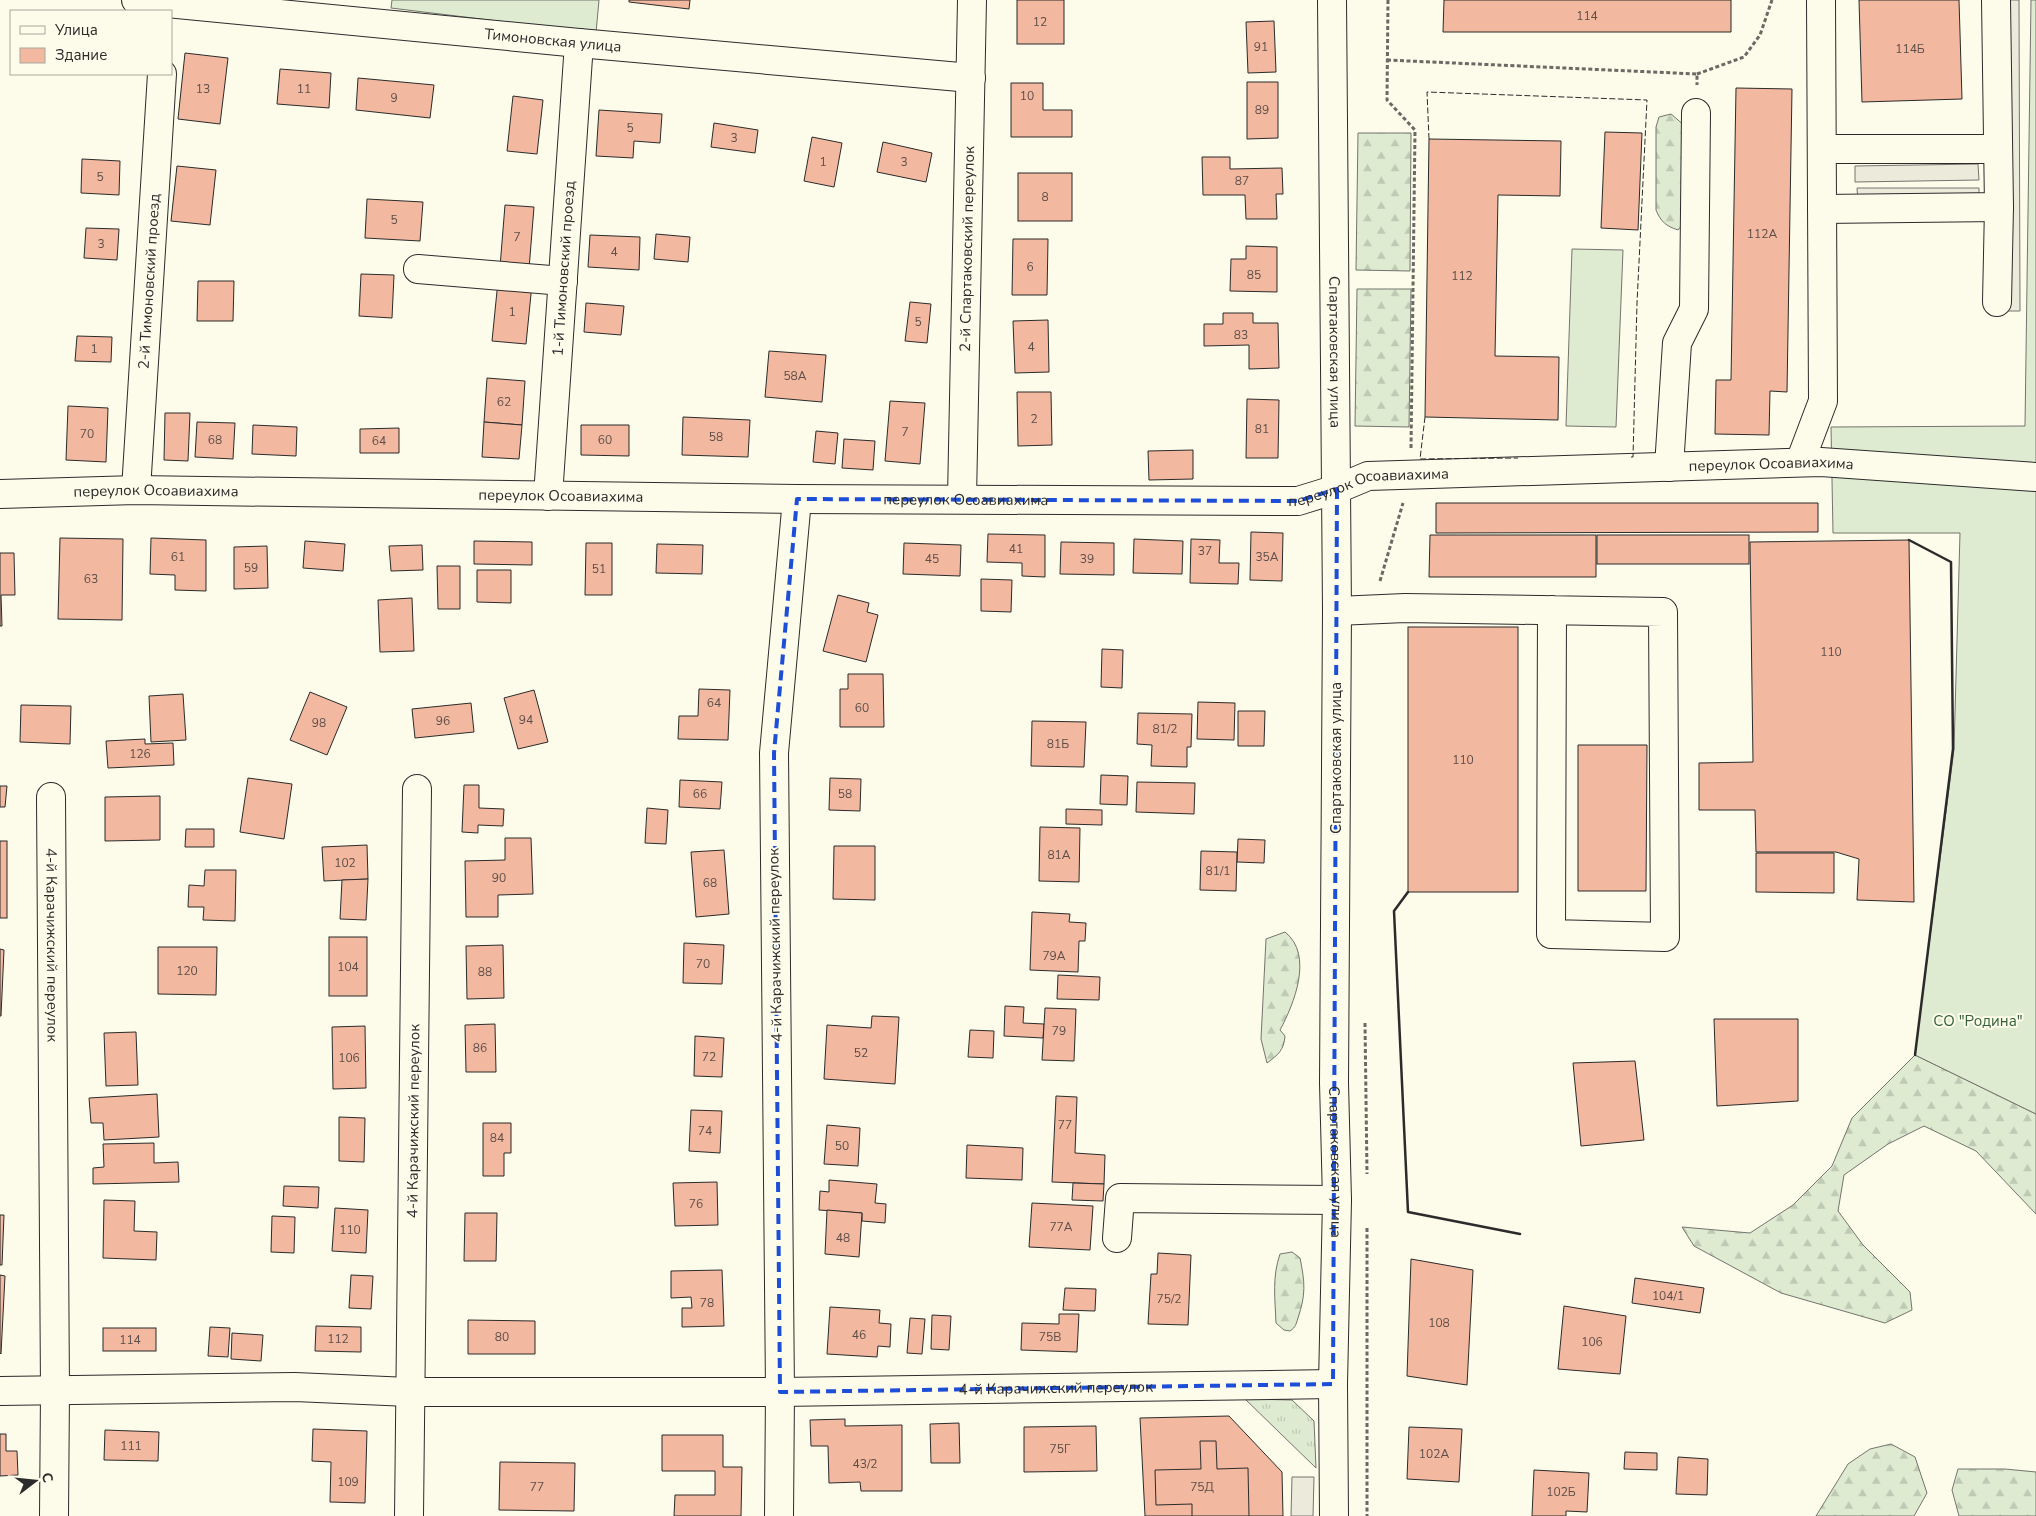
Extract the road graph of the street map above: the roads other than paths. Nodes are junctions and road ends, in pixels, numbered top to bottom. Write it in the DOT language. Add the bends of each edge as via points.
graph roads {
  1 [pos="136,0"];
  2 [pos="972,0"];
  3 [pos="1332,0"];
  4 [pos="1821,0"];
  5 [pos="1996,0"];
  6 [pos="166,8"];
  7 [pos="579,43"];
  8 [pos="162,75"];
  9 [pos="970,78"];
  10 [pos="1696,113"];
  11 [pos="1822,148"];
  12 [pos="1998,149"];
  13 [pos="1999,207"];
  14 [pos="1822,209"];
  15 [pos="418,269"];
  16 [pos="563,281"];
  17 [pos="1997,302"];
  18 [pos="1800,462"];
  19 [pos="1669,467"];
  20 [pos="2036,477"];
  21 [pos="136,490"];
  22 [pos="1337,490"];
  23 [pos="0,494"];
  24 [pos="548,496"];
  25 [pos="962,498"];
  26 [pos="797,499"];
  27 [pos="1552,610"];
  28 [pos="1337,612"];
  29 [pos="417,789"];
  30 [pos="51,797"];
  31 [pos="1337,1200"];
  32 [pos="1117,1238"];
  33 [pos="1333,1384"];
  34 [pos="0,1391"];
  35 [pos="55,1391"];
  36 [pos="410,1392"];
  37 [pos="780,1392"];
  38 [pos="54,1516"];
  39 [pos="408,1516"];
  40 [pos="779,1516"];
  41 [pos="1334,1516"];
  1 -- 6 [label="street, Тимоновская улица"];
  2 -- 9 [label="street, 2-й Спартаковский переулок"];
  3 -- 22 [label="street, Спартаковская улица"];
  4 -- 11 [label="street"];
  5 -- 12 [label="street"];
  6 -- 7 [label="street, Тимоновская улица"];
  7 -- 9 [label="street, Тимоновская улица"];
  7 -- 16 [label="street, 1-й Тимоновский проезд"];
  8 -- 21 [label="street, 2-й Тимоновский проезд"];
  9 -- 25 [label="street, 2-й Спартаковский переулок"];
  10 -- 19 [label="street" via="1694,309 1677,343"];
  11 -- 12 [label="street"];
  11 -- 14 [label="street"];
  12 -- 13 [label="street"];
  13 -- 14 [label="street"];
  13 -- 17 [label="street"];
  14 -- 18 [label="street" via="1823,401"];
  15 -- 16 [label="street"];
  16 -- 24 [label="street, 1-й Тимоновский проезд"];
  18 -- 19 [label="street, переулок Осоавиахима"];
  18 -- 20 [label="street, переулок Осоавиахима"];
  19 -- 22 [label="street, переулок Осоавиахима" via="1368,476"];
  21 -- 23 [label="street, переулок Осоавиахима"];
  21 -- 24 [label="street, переулок Осоавиахима"];
  22 -- 25 [label="street, переулок Осоавиахима" via="1298,501"];
  22 -- 28 [label="street, Спартаковская улица"];
  24 -- 26 [label="street, переулок Осоавиахима"];
  25 -- 26 [label="street, переулок Осоавиахима"];
  26 -- 37 [label="street, 4-й Карачижский переулок" via="774,753"];
  27 -- 27 [label="street" via="1663,612 1665,936 1551,934"];
  27 -- 28 [label="street" via="1405,608"];
  28 -- 31 [label="street, Спартаковская улица" via="1334,1066"];
  29 -- 36 [label="street, 4-й Карачижский переулок"];
  30 -- 35 [label="street, 4-й Карачижский переулок"];
  31 -- 32 [label="street" via="1120,1198"];
  31 -- 33 [label="street, Спартаковская улица"];
  33 -- 37 [label="street, 4-й Карачижский переулок"];
  33 -- 41 [label="street, Спартаковская улица"];
  34 -- 35 [label="street, 4-й Карачижский переулок"];
  35 -- 36 [label="street, 4-й Карачижский переулок" via="295,1387"];
  35 -- 38 [label="street, 4-й Карачижский переулок"];
  36 -- 37 [label="street, 4-й Карачижский переулок"];
  36 -- 39 [label="street, 4-й Карачижский переулок"];
  37 -- 40 [label="street, 4-й Карачижский переулок"];
}
